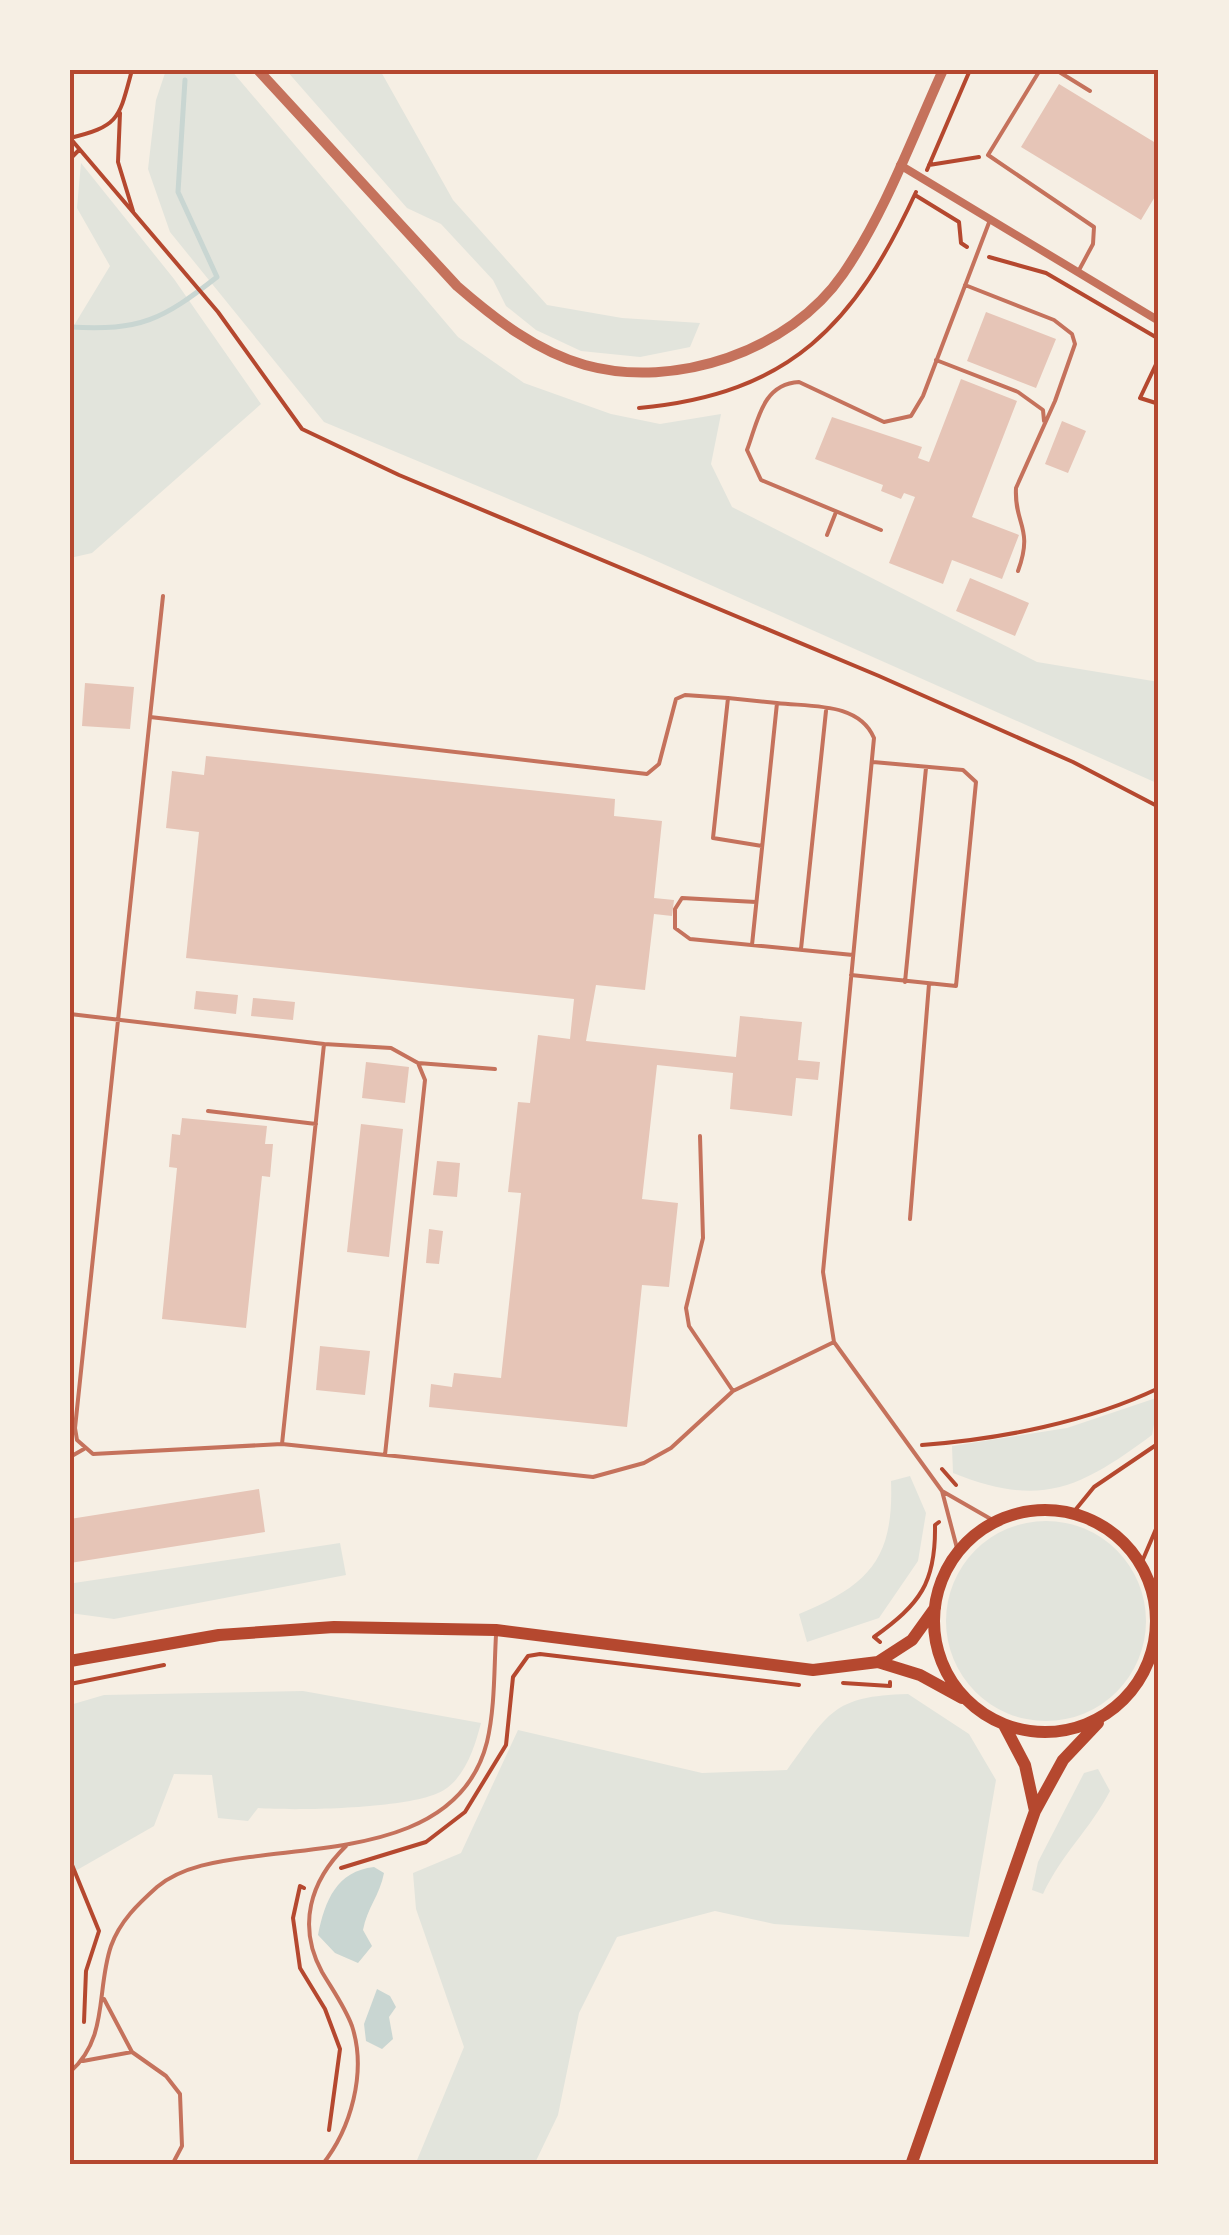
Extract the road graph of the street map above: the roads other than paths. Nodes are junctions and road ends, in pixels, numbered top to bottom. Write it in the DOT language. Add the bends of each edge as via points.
graph roads {
  1 [pos="258,70"];
  2 [pos="943,70"];
  3 [pos="1040,70"];
  4 [pos="1056,70"];
  5 [pos="1090,90"];
  6 [pos="900,164"];
  7 [pos="990,220"];
  8 [pos="1078,272"];
  9 [pos="965,285"];
  10 [pos="1159,321"];
  11 [pos="936,360"];
  12 [pos="1044,420"];
  13 [pos="836,512"];
  14 [pos="881,530"];
  15 [pos="826,534"];
  16 [pos="1018,571"];
  17 [pos="163,596"];
  18 [pos="728,698"];
  19 [pos="777,703"];
  20 [pos="826,708"];
  21 [pos="150,717"];
  22 [pos="874,762"];
  23 [pos="926,767"];
  24 [pos="762,846"];
  25 [pos="756,902"];
  26 [pos="752,945"];
  27 [pos="800,950"];
  28 [pos="853,955"];
  29 [pos="851,975"];
  30 [pos="905,982"];
  31 [pos="929,984"];
  32 [pos="70,1014"];
  33 [pos="117,1018"];
  34 [pos="324,1044"];
  35 [pos="418,1063"];
  36 [pos="495,1069"];
  37 [pos="208,1110"];
  38 [pos="316,1124"];
  39 [pos="700,1136"];
  40 [pos="910,1219"];
  41 [pos="834,1342"];
  42 [pos="733,1392"];
  43 [pos="282,1444"];
  44 [pos="84,1449"];
  45 [pos="385,1454"];
  46 [pos="70,1457"];
  47 [pos="942,1492"];
  48 [pos="996,1522"];
  49 [pos="958,1552"];
  50 [pos="1155,1589"];
  51 [pos="935,1608"];
  52 [pos="496,1630"];
  53 [pos="1157,1637"];
  54 [pos="70,1660"];
  55 [pos="886,1660"];
  56 [pos="966,1700"];
  57 [pos="1100,1721"];
  58 [pos="1004,1725"];
  59 [pos="1036,1811"];
  60 [pos="346,1846"];
  61 [pos="104,1999"];
  62 [pos="132,2052"];
  63 [pos="83,2062"];
  64 [pos="70,2072"];
  65 [pos="172,2165"];
  66 [pos="322,2165"];
  67 [pos="911,2165"];
  1 -- 6 [label="street" via="457,286 514,331 587,365 697,366 762,344 842,275"];
  2 -- 6 [label="street"];
  3 -- 8 [label="lane" via="988,155 1094,227"];
  4 -- 5 [label="lane"];
  6 -- 7 [label="street"];
  7 -- 8 [label="street"];
  7 -- 9 [label="lane"];
  8 -- 10 [label="street"];
  9 -- 11 [label="lane"];
  9 -- 12 [label="lane" via="1054,320 1072,334 1074,355"];
  11 -- 12 [label="lane" via="1018,392 1043,410"];
  11 -- 13 [label="lane" via="911,416 896,422 798,382 784,383 766,398 747,450 751,465 761,480"];
  12 -- 16 [label="lane" via="1016,488 1027,537"];
  13 -- 14 [label="lane"];
  13 -- 15 [label="lane"];
  17 -- 21 [label="lane"];
  18 -- 19 [label="lane"];
  18 -- 21 [label="lane" via="676,698 659,764 647,774"];
  18 -- 24 [label="lane" via="713,838"];
  19 -- 20 [label="lane"];
  19 -- 24 [label="lane"];
  20 -- 22 [label="lane" via="850,712 869,726"];
  20 -- 27 [label="lane"];
  21 -- 33 [label="lane"];
  22 -- 23 [label="lane"];
  22 -- 28 [label="lane"];
  23 -- 30 [label="lane"];
  23 -- 31 [label="lane" via="963,770 976,782 956,986"];
  24 -- 25 [label="lane"];
  25 -- 26 [label="lane"];
  25 -- 26 [label="lane" via="690,896 677,903 674,917 675,928 690,939"];
  26 -- 27 [label="lane"];
  27 -- 28 [label="lane"];
  28 -- 29 [label="lane"];
  29 -- 30 [label="lane"];
  29 -- 41 [label="lane" via="823,1272"];
  30 -- 31 [label="lane"];
  31 -- 40 [label="lane"];
  32 -- 33 [label="lane"];
  33 -- 34 [label="lane"];
  33 -- 44 [label="lane" via="76,1428"];
  34 -- 35 [label="lane" via="391,1048"];
  34 -- 38 [label="lane"];
  35 -- 36 [label="lane"];
  35 -- 45 [label="lane" via="425,1080"];
  37 -- 38 [label="lane"];
  38 -- 43 [label="lane"];
  39 -- 42 [label="lane" via="703,1238 686,1308 690,1326"];
  41 -- 42 [label="lane"];
  41 -- 47 [label="lane"];
  42 -- 45 [label="lane" via="671,1448 618,1473 568,1475"];
  43 -- 44 [label="lane" via="102,1455"];
  43 -- 45 [label="lane"];
  44 -- 46 [label="lane"];
  47 -- 48 [label="lane"];
  47 -- 49 [label="lane"];
  48 -- 49 [label="main road"];
  48 -- 50 [label="main road" via="1038,1510 1101,1525 1141,1564"];
  49 -- 51 [label="main road"];
  50 -- 53 [label="main road"];
  51 -- 55 [label="main road" via="912,1640"];
  51 -- 56 [label="main road" via="942,1664"];
  52 -- 54 [label="main road" via="276,1630"];
  52 -- 55 [label="main road" via="797,1668"];
  52 -- 60 [label="lane" via="486,1746 468,1782 425,1822"];
  53 -- 57 [label="main road" via="1145,1670"];
  55 -- 56 [label="main road"];
  56 -- 58 [label="main road"];
  57 -- 58 [label="main road" via="1046,1733"];
  57 -- 59 [label="main road" via="1063,1760"];
  58 -- 59 [label="main road" via="1025,1765"];
  59 -- 67 [label="main road"];
  60 -- 61 [label="lane" via="209,1862 162,1882 127,1915 112,1942"];
  60 -- 66 [label="lane" via="314,1891 308,1934 352,2026 356,2054 346,2126"];
  61 -- 62 [label="lane"];
  61 -- 63 [label="lane"];
  62 -- 63 [label="lane"];
  62 -- 65 [label="lane" via="180,2094 182,2146"];
  63 -- 64 [label="lane"];
}
